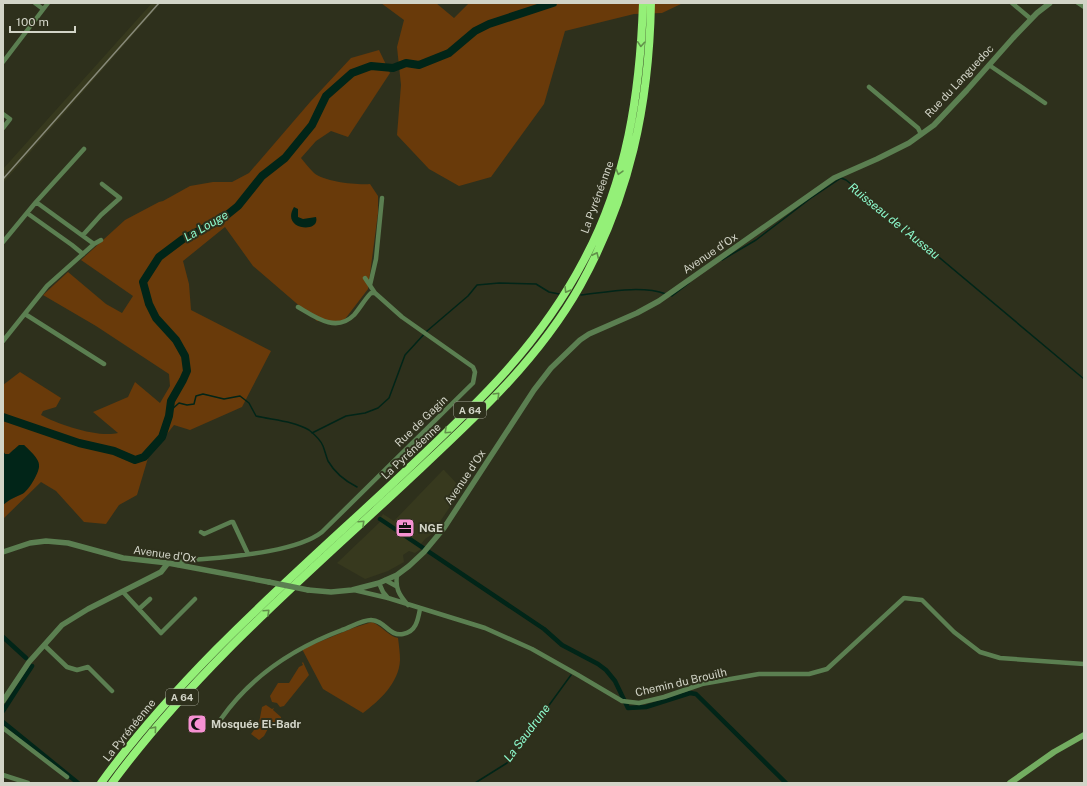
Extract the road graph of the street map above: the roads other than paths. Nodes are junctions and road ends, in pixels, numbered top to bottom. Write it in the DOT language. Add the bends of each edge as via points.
graph roads {
  1 [pos="35,3"];
  2 [pos="48,3"];
  3 [pos="1012,3"];
  4 [pos="1050,3"];
  5 [pos="1078,3"];
  6 [pos="647,5"];
  7 [pos="1084,7"];
  8 [pos="43,9"];
  9 [pos="1031,19"];
  10 [pos="3,62"];
  11 [pos="989,64"];
  12 [pos="869,87"];
  13 [pos="1045,103"];
  14 [pos="3,114"];
  15 [pos="3,128"];
  16 [pos="921,134"];
  17 [pos="84,149"];
  18 [pos="102,184"];
  19 [pos="810,194"];
  20 [pos="382,198"];
  21 [pos="36,202"];
  22 [pos="27,213"];
  23 [pos="83,236"];
  24 [pos="101,240"];
  25 [pos="3,242"];
  26 [pos="94,244"];
  27 [pos="83,254"];
  28 [pos="366,278"];
  29 [pos="370,285"];
  30 [pos="375,293"];
  31 [pos="298,307"];
  32 [pos="25,314"];
  33 [pos="3,341"];
  34 [pos="104,364"];
  35 [pos="201,532"];
  36 [pos="3,552"];
  37 [pos="248,554"];
  38 [pos="168,563"];
  39 [pos="178,565"];
  40 [pos="397,575"];
  41 [pos="385,580"];
  42 [pos="379,583"];
  43 [pos="396,586"];
  44 [pos="352,590"];
  45 [pos="123,592"];
  46 [pos="388,598"];
  47 [pos="150,599"];
  48 [pos="195,599"];
  49 [pos="408,604"];
  50 [pos="420,608"];
  51 [pos="139,609"];
  52 [pos="44,645"];
  53 [pos="1084,664"];
  54 [pos="112,691"];
  55 [pos="3,701"];
  56 [pos="221,719"];
  57 [pos="3,728"];
  58 [pos="1084,735"];
  59 [pos="129,760"];
  60 [pos="109,772"];
  61 [pos="3,775"];
  62 [pos="67,777"];
  63 [pos="28,783"];
  64 [pos="96,783"];
  65 [pos="101,783"];
  66 [pos="112,783"];
  67 [pos="116,783"];
  68 [pos="1010,783"];
  1 -- 8 [label="street"];
  2 -- 8 [label="street"];
  3 -- 9 [label="street"];
  4 -- 9 [label="street, Rue du Languedoc"];
  5 -- 7 [label="street"];
  59 -- 6 [label="highway, La Pyrénéenne / A 64, one-way" via="222,656 502,389 564,313 605,236 634,151 646,87"];
  6 -- 60 [label="highway, La Pyrénéenne / A 64, one-way" via="637,92 617,181 609,206 585,258 556,309 518,359 480,400 205,661 146,726"];
  8 -- 10 [label="street"];
  9 -- 11 [label="street, Rue du Languedoc"];
  11 -- 13 [label="street"];
  11 -- 16 [label="street, Rue du Languedoc" via="934,125"];
  12 -- 16 [label="street" via="918,128"];
  14 -- 15 [label="street" via="10,119"];
  16 -- 19 [label="street, Rue du Languedoc" via="909,143 834,178"];
  17 -- 21 [label="street"];
  18 -- 23 [label="street" via="120,198 101,214"];
  19 -- 40 [label="street, Avenue d'Ox" via="663,298 580,340 551,368 534,390 444,528 426,550"];
  20 -- 29 [label="street" via="376,259"];
  21 -- 22 [label="street"];
  21 -- 23 [label="street"];
  22 -- 25 [label="street"];
  22 -- 27 [label="street"];
  23 -- 26 [label="street"];
  24 -- 26 [label="street"];
  26 -- 27 [label="street"];
  27 -- 32 [label="street" via="47,286"];
  28 -- 29 [label="street, Rue de Gagin"];
  29 -- 30 [label="street, Rue de Gagin"];
  30 -- 31 [label="street" via="371,293 347,321 330,324"];
  30 -- 37 [label="street, Rue de Gagin" via="402,317 474,367 471,385 317,536 284,548"];
  32 -- 33 [label="street"];
  32 -- 34 [label="street"];
  35 -- 37 [label="street" via="204,534 233,522"];
  36 -- 38 [label="street, Avenue d'Ox" via="30,543 46,541 68,543 123,558"];
  37 -- 39 [label="street, Rue de Gagin" via="184,560"];
  38 -- 39 [label="street, Avenue d'Ox"];
  38 -- 45 [label="street" via="161,572"];
  39 -- 44 [label="street, Avenue d'Ox, bridge" via="308,590"];
  40 -- 41 [label="street, Avenue d'Ox"];
  40 -- 43 [label="street"];
  41 -- 42 [label="street, Avenue d'Ox"];
  41 -- 43 [label="street"];
  42 -- 44 [label="street, Avenue d'Ox"];
  42 -- 46 [label="street" via="382,592"];
  43 -- 49 [label="street"];
  44 -- 46 [label="street, Chemin du Brouilh"];
  45 -- 51 [label="street"];
  45 -- 52 [label="street" via="62,625"];
  46 -- 49 [label="street, Chemin du Brouilh"];
  47 -- 51 [label="street"];
  48 -- 51 [label="street" via="161,633"];
  49 -- 50 [label="street, Chemin du Brouilh"];
  50 -- 53 [label="street, Chemin du Brouilh" via="485,628 532,649 622,701 639,703 702,684 759,674 808,674 827,669 904,598 922,600 954,632 980,652 1000,658"];
  50 -- 56 [label="street" via="416,626 404,634 393,634 380,622 368,620 293,652 262,674 239,695"];
  52 -- 54 [label="street" via="67,667 77,670 88,667"];
  52 -- 55 [label="street" via="29,662"];
  57 -- 62 [label="street"];
  58 -- 68 [label="main road" via="1044,758"];
  59 -- 66 [label="highway, La Pyrénéenne / A 64"];
  59 -- 67 [label="highway" via="130,765"];
  60 -- 64 [label="highway"];
  60 -- 65 [label="highway, La Pyrénéenne / A 64"];
  61 -- 63 [label="street"];
}
